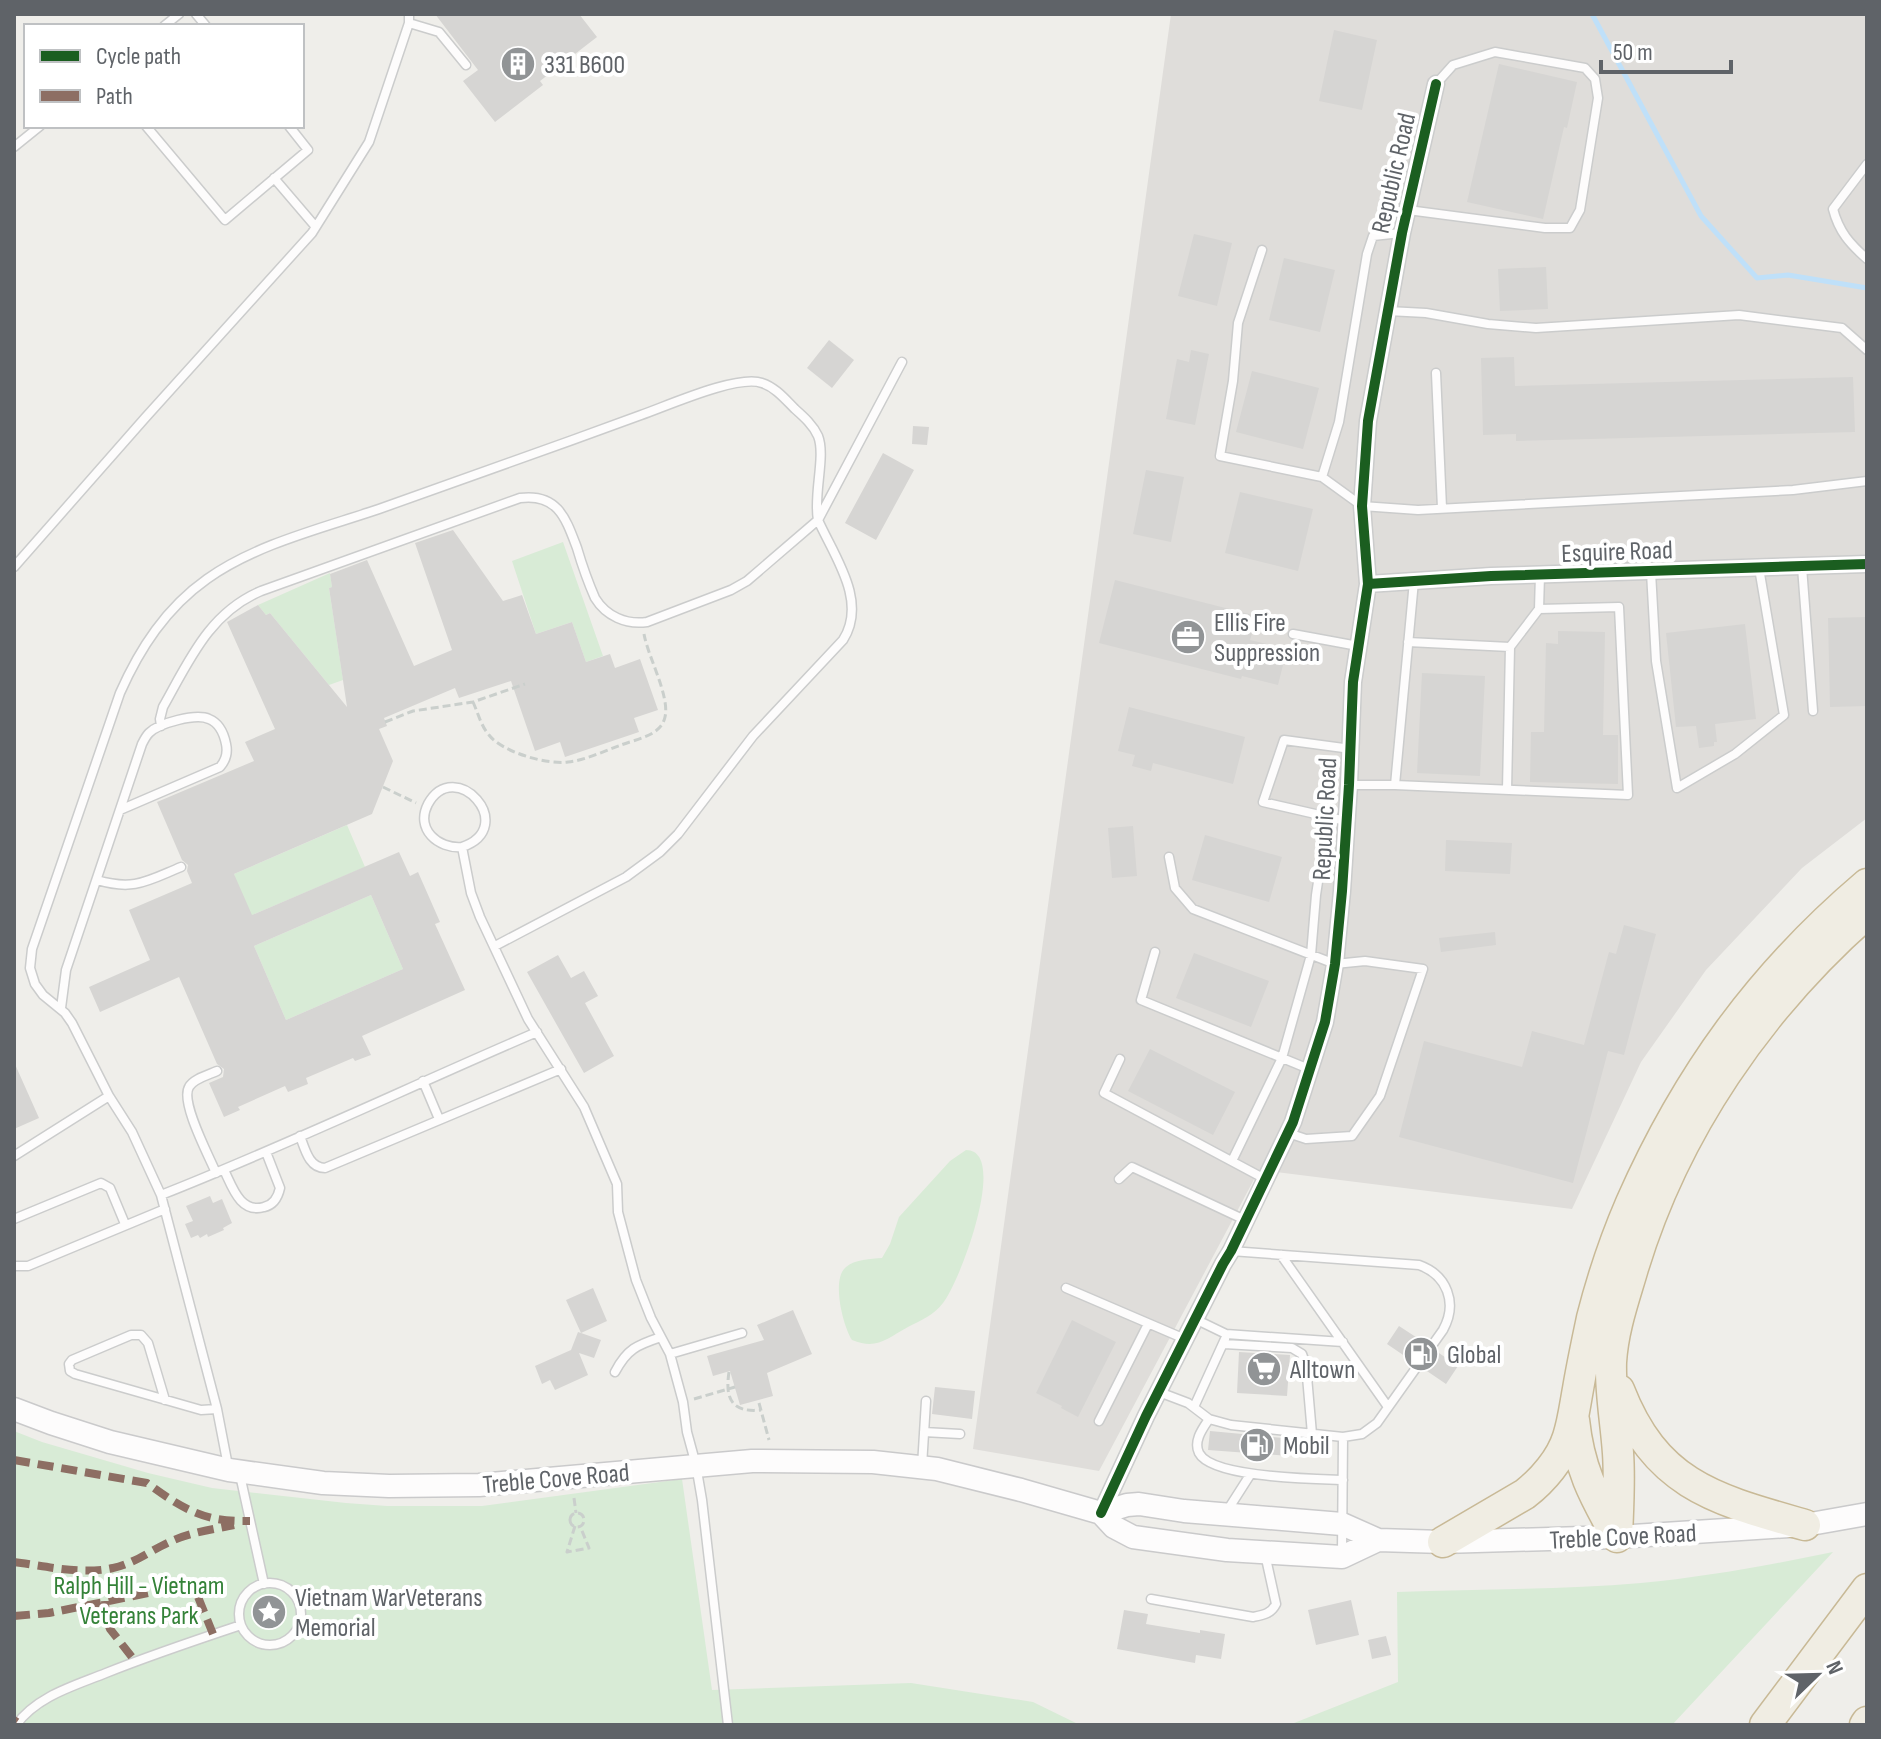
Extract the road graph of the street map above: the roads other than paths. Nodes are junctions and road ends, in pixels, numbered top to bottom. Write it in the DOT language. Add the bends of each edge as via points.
graph roads {
  1 [pos="409,18"];
  2 [pos="466,65"];
  3 [pos="1436,84"];
  4 [pos="38,128"];
  5 [pos="148,128"];
  6 [pos="291,128"];
  7 [pos="14,147"];
  8 [pos="1867,164"];
  9 [pos="274,178"];
  10 [pos="1407,209"];
  11 [pos="315,226"];
  12 [pos="1402,233"];
  13 [pos="1262,250"];
  14 [pos="1867,259"];
  15 [pos="1388,311"];
  16 [pos="1867,350"];
  17 [pos="902,362"];
  18 [pos="1436,373"];
  19 [pos="1322,477"];
  20 [pos="1867,481"];
  21 [pos="1362,506"];
  22 [pos="1442,508"];
  23 [pos="818,520"];
  24 [pos="1867,564"];
  25 [pos="14,567"];
  26 [pos="1802,567"];
  27 [pos="1759,568"];
  28 [pos="1651,572"];
  29 [pos="1540,575"];
  30 [pos="1414,581"];
  31 [pos="1368,584"];
  32 [pos="1539,609"];
  33 [pos="1293,634"];
  34 [pos="1408,642"];
  35 [pos="1358,646"];
  36 [pos="1510,647"];
  37 [pos="1813,711"];
  38 [pos="161,726"];
  39 [pos="1351,749"];
  40 [pos="1349,785"];
  41 [pos="1395,785"];
  42 [pos="1507,790"];
  43 [pos="120,810"];
  44 [pos="1328,816"];
  45 [pos="1346,821"];
  46 [pos="462,847"];
  47 [pos="1169,857"];
  48 [pos="181,867"];
  49 [pos="97,880"];
  50 [pos="1867,884"];
  51 [pos="1867,913"];
  52 [pos="495,946"];
  53 [pos="1155,952"];
  54 [pos="1311,955"];
  55 [pos="1335,964"];
  56 [pos="61,1008"];
  57 [pos="537,1032"];
  58 [pos="1282,1058"];
  59 [pos="1120,1059"];
  60 [pos="561,1069"];
  61 [pos="1310,1069"];
  62 [pos="217,1071"];
  63 [pos="423,1081"];
  64 [pos="109,1096"];
  65 [pos="439,1119"];
  66 [pos="1288,1133"];
  67 [pos="300,1136"];
  68 [pos="266,1152"];
  69 [pos="14,1156"];
  70 [pos="1232,1161"];
  71 [pos="220,1171"];
  72 [pos="1119,1179"];
  73 [pos="1266,1179"];
  74 [pos="161,1195"];
  75 [pos="165,1209"];
  76 [pos="14,1219"];
  77 [pos="1246,1220"];
  78 [pos="125,1224"];
  79 [pos="1231,1251"];
  80 [pos="1281,1255"];
  81 [pos="14,1266"];
  82 [pos="1066,1288"];
  83 [pos="1195,1319"];
  84 [pos="1148,1324"];
  85 [pos="742,1333"];
  86 [pos="661,1337"];
  87 [pos="1185,1339"];
  88 [pos="1225,1339"];
  89 [pos="1343,1342"];
  90 [pos="670,1354"];
  91 [pos="1611,1364"];
  92 [pos="615,1372"];
  93 [pos="1158,1392"];
  94 [pos="165,1400"];
  95 [pos="926,1401"];
  96 [pos="1194,1407"];
  97 [pos="1388,1407"];
  98 [pos="14,1409"];
  99 [pos="217,1409"];
  100 [pos="1574,1414"];
  101 [pos="1209,1419"];
  102 [pos="1099,1421"];
  103 [pos="924,1432"];
  104 [pos="960,1434"];
  105 [pos="1312,1434"];
  106 [pos="1343,1437"];
  107 [pos="696,1465"];
  108 [pos="922,1467"];
  109 [pos="234,1471"];
  110 [pos="1250,1475"];
  111 [pos="1343,1480"];
  112 [pos="1101,1513"];
  113 [pos="1224,1514"];
  114 [pos="1862,1515"];
  115 [pos="1267,1519"];
  116 [pos="1342,1524"];
  117 [pos="1805,1525"];
  118 [pos="1617,1537"];
  119 [pos="1378,1540"];
  120 [pos="1443,1542"];
  121 [pos="1264,1552"];
  122 [pos="1342,1557"];
  123 [pos="264,1584"];
  124 [pos="1867,1589"];
  125 [pos="1151,1599"];
  126 [pos="241,1625"];
  127 [pos="16,1725"];
  128 [pos="728,1725"];
  129 [pos="1765,1725"];
  1 -- 2 [label="lane" via="439,32"];
  1 -- 11 [label="lane" via="369,142"];
  3 -- 10 [label="street, Republic Road"];
  3 -- 10 [label="lane" via="1453,65 1495,52 1585,68 1595,79 1598,98 1580,210 1570,228 1545,228"];
  4 -- 7 [label="lane"];
  5 -- 9 [label="lane" via="225,220"];
  6 -- 9 [label="lane" via="308,150"];
  8 -- 14 [label="lane" via="1833,209 1848,242"];
  9 -- 11 [label="lane"];
  10 -- 12 [label="street, Republic Road"];
  11 -- 25 [label="lane"];
  12 -- 15 [label="street, Republic Road"];
  12 -- 19 [label="lane" via="1373,236 1367,254 1339,422"];
  13 -- 19 [label="lane" via="1238,323 1220,456"];
  15 -- 16 [label="lane" via="1536,328 1739,315 1842,328"];
  15 -- 21 [label="street, Republic Road" via="1368,421"];
  17 -- 23 [label="lane"];
  18 -- 22 [label="lane"];
  19 -- 21 [label="lane"];
  20 -- 22 [label="lane" via="1746,493"];
  21 -- 22 [label="lane"];
  21 -- 31 [label="street, Republic Road"];
  23 -- 38 [label="lane" via="747,581 668,615 632,623 599,605 560,511 541,499 520,498 243,600 219,618 200,643 163,707"];
  23 -- 52 [label="lane" via="852,600 852,621 843,640 753,736 660,852 626,877"];
  23 -- 56 [label="lane" via="821,449 816,432 773,389 759,381 743,381 264,549 214,574 156,627 120,693 32,949 35,984"];
  24 -- 26 [label="street, Esquire Road"];
  26 -- 27 [label="street, Esquire Road"];
  26 -- 37 [label="lane"];
  27 -- 28 [label="street, Esquire Road"];
  27 -- 28 [label="lane" via="1784,715 1735,754 1677,788 1656,661"];
  28 -- 29 [label="street, Esquire Road"];
  29 -- 30 [label="street, Esquire Road"];
  29 -- 32 [label="lane"];
  30 -- 31 [label="street, Esquire Road"];
  30 -- 34 [label="lane"];
  31 -- 35 [label="street, Republic Road"];
  32 -- 36 [label="lane"];
  32 -- 42 [label="lane" via="1619,607 1628,795"];
  33 -- 35 [label="lane"];
  34 -- 36 [label="lane"];
  34 -- 41 [label="lane"];
  35 -- 39 [label="street, Republic Road"];
  36 -- 42 [label="lane"];
  38 -- 43 [label="lane" via="144,740"];
  38 -- 43 [label="lane" via="211,719 223,734 225,761"];
  39 -- 40 [label="street, Republic Road"];
  39 -- 44 [label="lane" via="1284,740 1263,802"];
  40 -- 41 [label="lane"];
  40 -- 45 [label="street, Republic Road"];
  41 -- 42 [label="lane"];
  43 -- 49 [label="lane"];
  44 -- 45 [label="lane"];
  44 -- 54 [label="lane"];
  45 -- 55 [label="street, Republic Road"];
  46 -- 46 [label="lane" via="476,840 485,813 476,796 449,788 427,807 426,828 442,845"];
  46 -- 52 [label="lane" via="473,901"];
  47 -- 54 [label="lane" via="1175,888 1193,909"];
  48 -- 49 [label="lane" via="132,886"];
  49 -- 56 [label="lane" via="66,970"];
  50 -- 100 [label="highway" via="1762,988 1719,1043 1658,1145 1602,1280"];
  51 -- 91 [label="highway" via="1802,975 1761,1024 1697,1120 1674,1162 1636,1258"];
  52 -- 57 [label="lane"];
  53 -- 58 [label="lane" via="1141,1000"];
  54 -- 55 [label="lane"];
  54 -- 58 [label="lane"];
  55 -- 61 [label="street, Republic Road"];
  55 -- 66 [label="lane" via="1365,961 1423,969 1380,1096 1352,1136 1306,1139"];
  56 -- 64 [label="lane"];
  57 -- 60 [label="lane"];
  57 -- 63 [label="lane"];
  58 -- 61 [label="lane"];
  58 -- 70 [label="lane"];
  59 -- 70 [label="lane" via="1104,1093"];
  60 -- 65 [label="lane"];
  60 -- 86 [label="lane" via="584,1107 617,1184 628,1254"];
  61 -- 66 [label="street, Republic Road"];
  62 -- 71 [label="lane" via="192,1083 187,1092 188,1107"];
  63 -- 65 [label="lane"];
  63 -- 67 [label="lane"];
  64 -- 69 [label="lane"];
  64 -- 74 [label="lane"];
  65 -- 67 [label="lane" via="325,1168 312,1163"];
  66 -- 73 [label="street, Republic Road"];
  67 -- 68 [label="lane"];
  68 -- 71 [label="lane"];
  68 -- 71 [label="lane" via="280,1188 267,1207 244,1204"];
  70 -- 73 [label="lane"];
  71 -- 74 [label="lane"];
  72 -- 77 [label="lane" via="1132,1167"];
  73 -- 77 [label="street, Republic Road"];
  74 -- 75 [label="lane"];
  75 -- 78 [label="lane"];
  75 -- 99 [label="lane"];
  76 -- 78 [label="lane" via="101,1183 110,1188"];
  77 -- 79 [label="street, Republic Road"];
  78 -- 81 [label="lane" via="28,1266"];
  79 -- 80 [label="lane"];
  79 -- 83 [label="street, Republic Road"];
  80 -- 89 [label="lane"];
  80 -- 97 [label="lane" via="1419,1265 1443,1281 1450,1302 1446,1323"];
  82 -- 84 [label="lane"];
  83 -- 87 [label="street, Republic Road"];
  83 -- 88 [label="lane"];
  84 -- 87 [label="lane"];
  84 -- 102 [label="lane"];
  85 -- 90 [label="lane"];
  86 -- 90 [label="lane"];
  86 -- 92 [label="lane" via="629,1351"];
  87 -- 93 [label="street, Republic Road"];
  88 -- 89 [label="lane"];
  88 -- 96 [label="lane"];
  88 -- 105 [label="lane" via="1302,1354"];
  89 -- 97 [label="lane"];
  90 -- 107 [label="lane"];
  91 -- 117 [label="highway" via="1638,1432 1672,1470 1724,1500"];
  91 -- 118 [label="highway" via="1619,1476"];
  93 -- 96 [label="lane"];
  93 -- 112 [label="street, Republic Road"];
  94 -- 94 [label="lane" via="75,1374 69,1364 141,1335"];
  94 -- 99 [label="lane"];
  95 -- 103 [label="lane"];
  96 -- 101 [label="lane"];
  97 -- 106 [label="lane" via="1370,1429"];
  98 -- 109 [label="main road, Treble Cove Road" via="110,1442"];
  99 -- 109 [label="lane"];
  100 -- 118 [label="highway" via="1583,1468"];
  100 -- 120 [label="highway" via="1568,1438 1537,1484"];
  101 -- 105 [label="lane"];
  101 -- 110 [label="lane" via="1199,1435 1199,1453 1206,1462"];
  103 -- 104 [label="lane"];
  103 -- 108 [label="lane"];
  105 -- 106 [label="lane"];
  106 -- 111 [label="lane"];
  107 -- 108 [label="main road, Treble Cove Road" via="839,1460"];
  107 -- 109 [label="main road, Treble Cove Road" via="449,1486 356,1485"];
  107 -- 128 [label="lane"];
  108 -- 112 [label="main road, Treble Cove Road"];
  109 -- 123 [label="lane"];
  110 -- 111 [label="lane"];
  110 -- 113 [label="lane"];
  111 -- 116 [label="lane"];
  112 -- 113 [label="main road, Treble Cove Road" via="1139,1504"];
  112 -- 121 [label="main road, Treble Cove Road" via="1133,1537"];
  113 -- 115 [label="main road, Treble Cove Road"];
  114 -- 117 [label="main road, Treble Cove Road"];
  115 -- 116 [label="main road, Treble Cove Road"];
  115 -- 121 [label="main road"];
  116 -- 119 [label="main road, Treble Cove Road"];
  116 -- 122 [label="lane"];
  117 -- 118 [label="main road, Treble Cove Road"];
  118 -- 120 [label="main road, Treble Cove Road"];
  119 -- 120 [label="main road, Treble Cove Road"];
  119 -- 122 [label="main road, Treble Cove Road"];
  121 -- 122 [label="main road, Treble Cove Road"];
  121 -- 125 [label="lane" via="1276,1604 1272,1611 1253,1617"];
  123 -- 126 [label="lane" via="244,1597"];
  123 -- 126 [label="lane" via="281,1585 297,1598 301,1618 296,1631 267,1645 254,1641"];
  124 -- 129 [label="highway"];
  126 -- 127 [label="lane" via="46,1698"];
}
